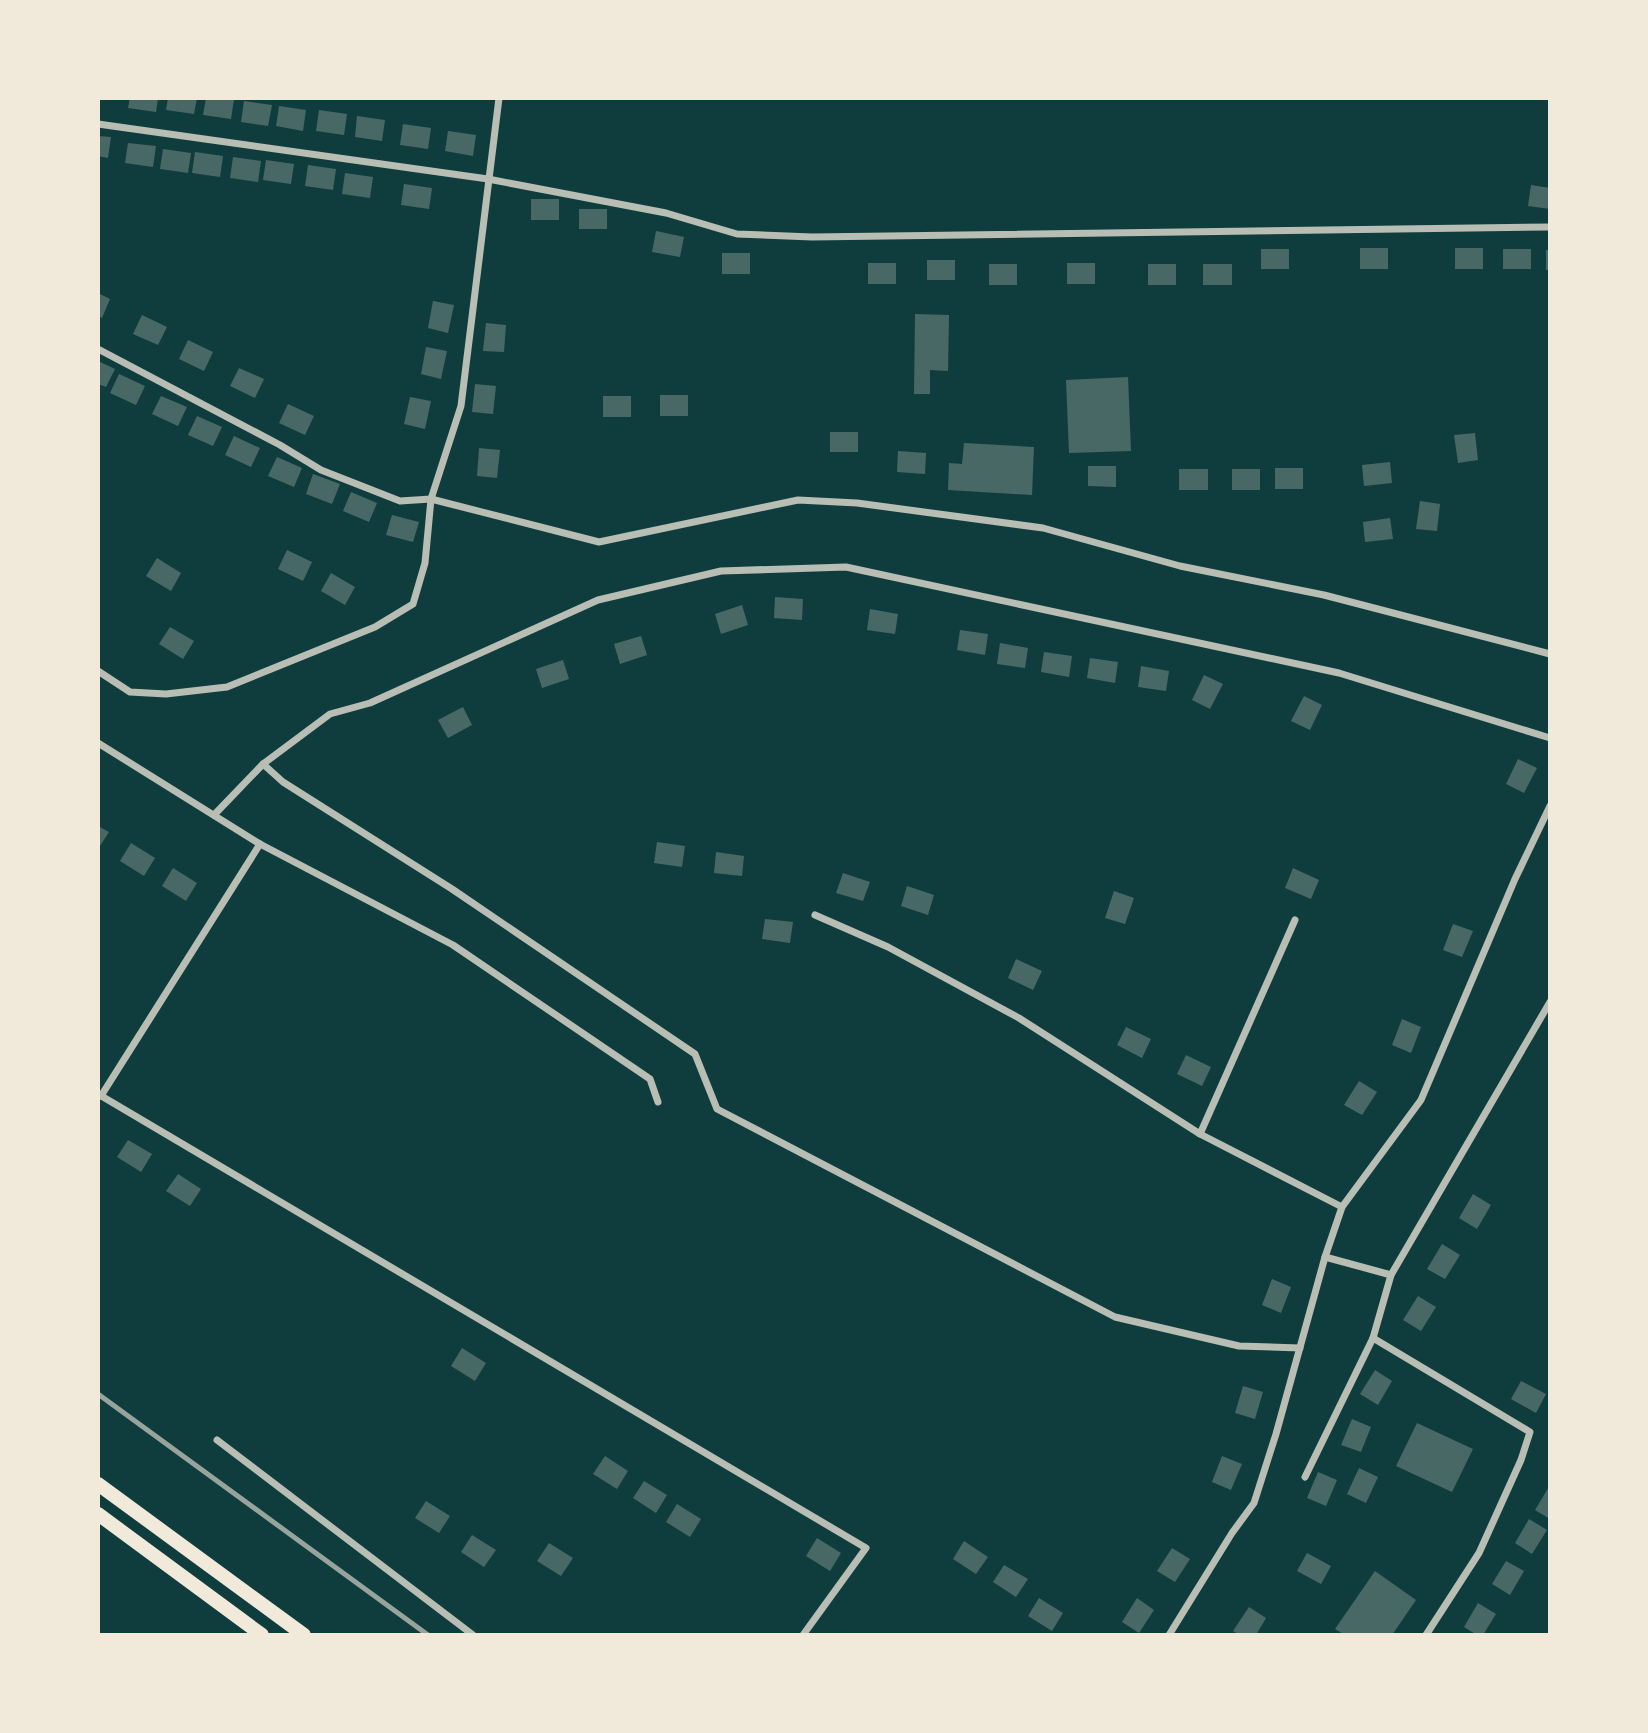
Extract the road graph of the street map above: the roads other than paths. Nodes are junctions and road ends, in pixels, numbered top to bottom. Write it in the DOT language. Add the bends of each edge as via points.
graph roads {
  1 [pos="499,98"];
  2 [pos="98,124"];
  3 [pos="488,179"];
  4 [pos="1550,227"];
  5 [pos="98,349"];
  6 [pos="431,499"];
  7 [pos="1550,654"];
  8 [pos="98,671"];
  9 [pos="1550,738"];
  10 [pos="98,743"];
  11 [pos="263,764"];
  12 [pos="1550,806"];
  13 [pos="214,815"];
  14 [pos="260,844"];
  15 [pos="815,915"];
  16 [pos="1296,920"];
  17 [pos="1550,1002"];
  18 [pos="100,1095"];
  19 [pos="658,1102"];
  20 [pos="1200,1134"];
  21 [pos="1342,1207"];
  22 [pos="1325,1256"];
  23 [pos="1391,1275"];
  24 [pos="1373,1338"];
  25 [pos="1300,1348"];
  26 [pos="217,1440"];
  27 [pos="1305,1476"];
  28 [pos="98,1484"];
  29 [pos="98,1514"];
  30 [pos="262,1635"];
  31 [pos="304,1635"];
  32 [pos="473,1635"];
  33 [pos="803,1635"];
  34 [pos="1170,1635"];
  35 [pos="1426,1635"];
  1 -- 3 [label="street"];
  2 -- 3 [label="street"];
  3 -- 4 [label="street" via="666,213 737,234 813,237"];
  3 -- 6 [label="street" via="460,406"];
  5 -- 6 [label="street" via="321,470 400,501"];
  6 -- 7 [label="street" via="599,542 798,500 857,503 1043,528 1180,566 1324,595"];
  6 -- 8 [label="street" via="425,563 413,604 375,627 227,687 166,694 130,692"];
  9 -- 11 [label="street" via="1339,673 846,567 721,571 598,600 370,703 330,714"];
  10 -- 13 [label="street"];
  11 -- 13 [label="street"];
  11 -- 25 [label="street" via="283,782 452,889 695,1054 717,1109 1115,1317 1239,1346"];
  12 -- 21 [label="street" via="1420,1100"];
  13 -- 14 [label="street"];
  14 -- 18 [label="street"];
  14 -- 19 [label="street" via="453,945 650,1079"];
  15 -- 20 [label="street" via="888,947 1019,1018"];
  16 -- 20 [label="street"];
  17 -- 23 [label="street"];
  18 -- 33 [label="street" via="866,1548"];
  20 -- 21 [label="street"];
  21 -- 22 [label="street"];
  22 -- 23 [label="street"];
  22 -- 25 [label="street"];
  23 -- 24 [label="street"];
  24 -- 27 [label="street"];
  24 -- 35 [label="street" via="1530,1432 1479,1553"];
  25 -- 34 [label="street" via="1254,1503"];
  26 -- 32 [label="street"];
  28 -- 31 [label="highway"];
  29 -- 30 [label="highway"];
}
